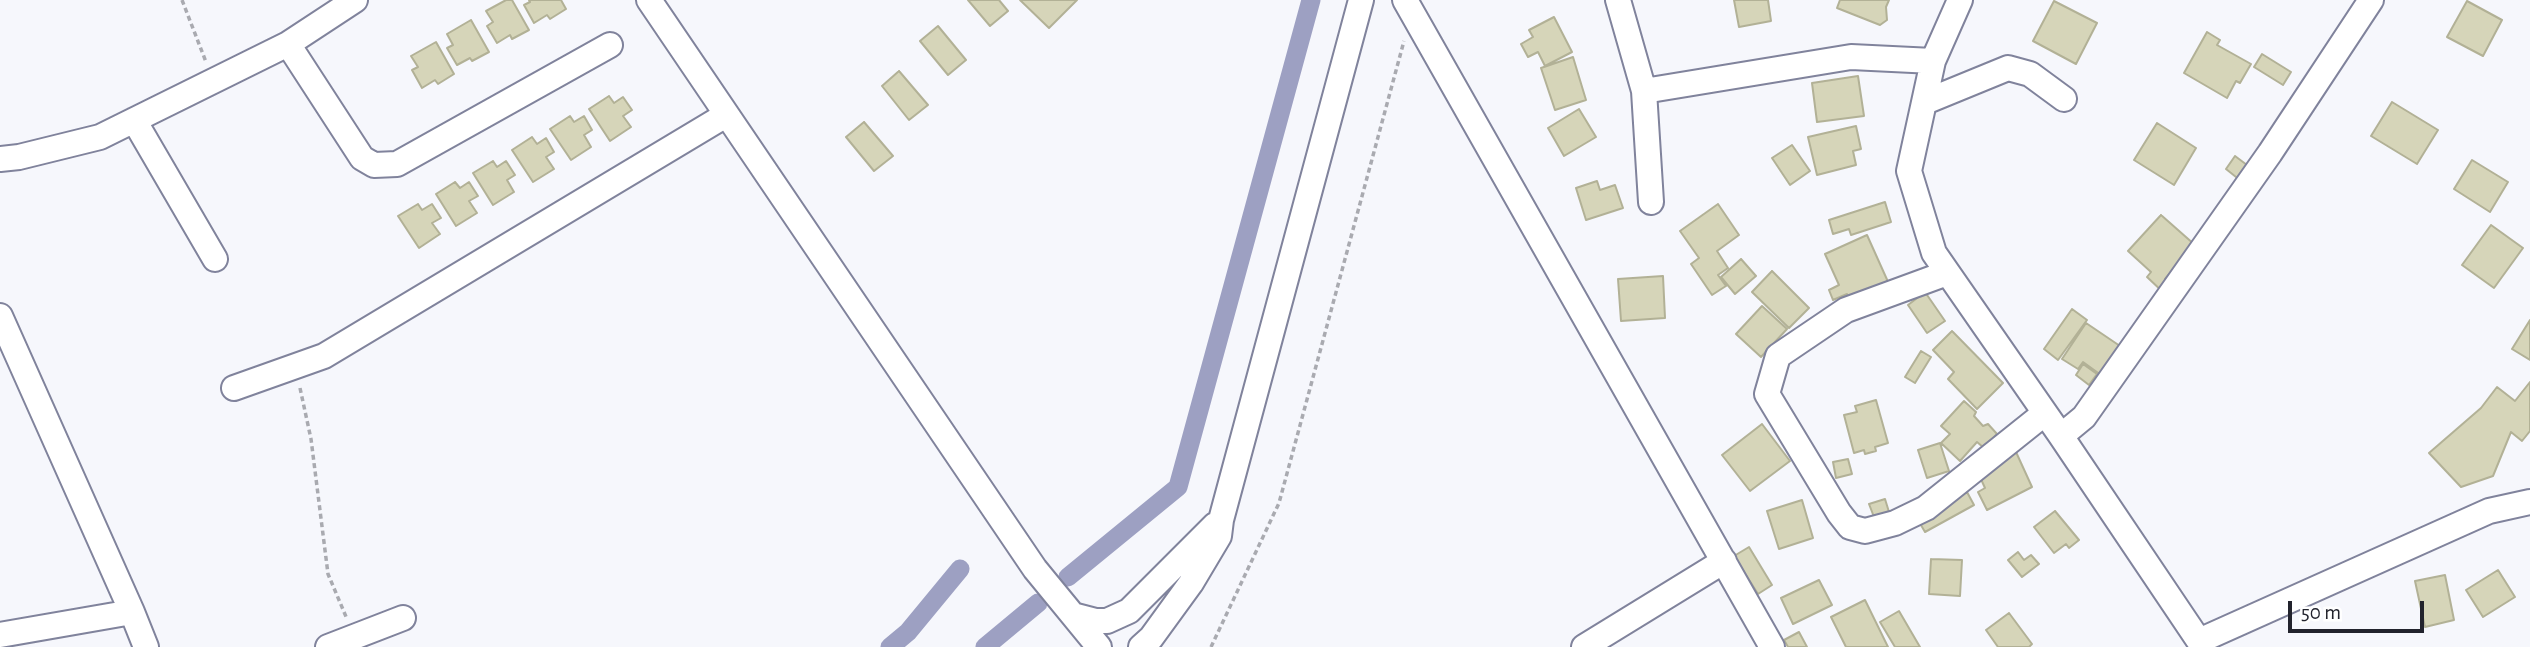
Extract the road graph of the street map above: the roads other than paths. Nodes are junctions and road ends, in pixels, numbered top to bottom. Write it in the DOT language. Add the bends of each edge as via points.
graph roads {
  1 [pos="355,0"];
  2 [pos="649,0"];
  3 [pos="1361,0"];
  4 [pos="1618,0"];
  5 [pos="1960,0"];
  6 [pos="2371,0"];
  7 [pos="1408,6"];
  8 [pos="288,44"];
  9 [pos="610,45"];
  10 [pos="1933,61"];
  11 [pos="1644,91"];
  12 [pos="2064,99"];
  13 [pos="1925,102"];
  14 [pos="726,114"];
  15 [pos="134,120"];
  16 [pos="0,159"];
  17 [pos="1651,202"];
  18 [pos="215,259"];
  19 [pos="1947,273"];
  20 [pos="1,320"];
  21 [pos="234,388"];
  22 [pos="2045,413"];
  23 [pos="2061,436"];
  24 [pos="2530,502"];
  25 [pos="1221,520"];
  26 [pos="1724,561"];
  27 [pos="132,612"];
  28 [pos="1073,615"];
  29 [pos="403,618"];
  30 [pos="0,635"];
  31 [pos="2194,644"];
  32 [pos="146,647"];
  33 [pos="328,647"];
  34 [pos="1099,647"];
  35 [pos="1141,647"];
  36 [pos="1584,647"];
  37 [pos="1772,647"];
  1 -- 8 [label="street"];
  2 -- 14 [label="street"];
  3 -- 25 [label="street"];
  4 -- 11 [label="street"];
  5 -- 10 [label="street"];
  6 -- 23 [label="street" via="2270,153 2084,417"];
  7 -- 26 [label="street"];
  8 -- 9 [label="street" via="362,158 374,164 397,164"];
  8 -- 15 [label="street"];
  10 -- 11 [label="street" via="1850,57"];
  10 -- 13 [label="street"];
  11 -- 17 [label="street"];
  12 -- 13 [label="street" via="2030,74 2008,68"];
  13 -- 19 [label="street" via="1909,171 1934,253"];
  14 -- 21 [label="street" via="324,356"];
  14 -- 28 [label="street" via="1035,569"];
  15 -- 16 [label="street" via="100,137"];
  15 -- 18 [label="street"];
  19 -- 22 [label="street"];
  19 -- 22 [label="street" via="1846,310 1778,356 1766,394 1839,513 1850,527 1865,531 1926,508"];
  20 -- 27 [label="street"];
  22 -- 23 [label="street"];
  23 -- 31 [label="street"];
  24 -- 31 [label="street" via="2489,511"];
  25 -- 28 [label="street" via="1129,611 1107,621"];
  25 -- 35 [label="street" via="1219,536 1191,583"];
  26 -- 36 [label="street"];
  26 -- 37 [label="street"];
  27 -- 30 [label="street"];
  27 -- 32 [label="street"];
  28 -- 34 [label="street"];
  29 -- 33 [label="street"];
}
